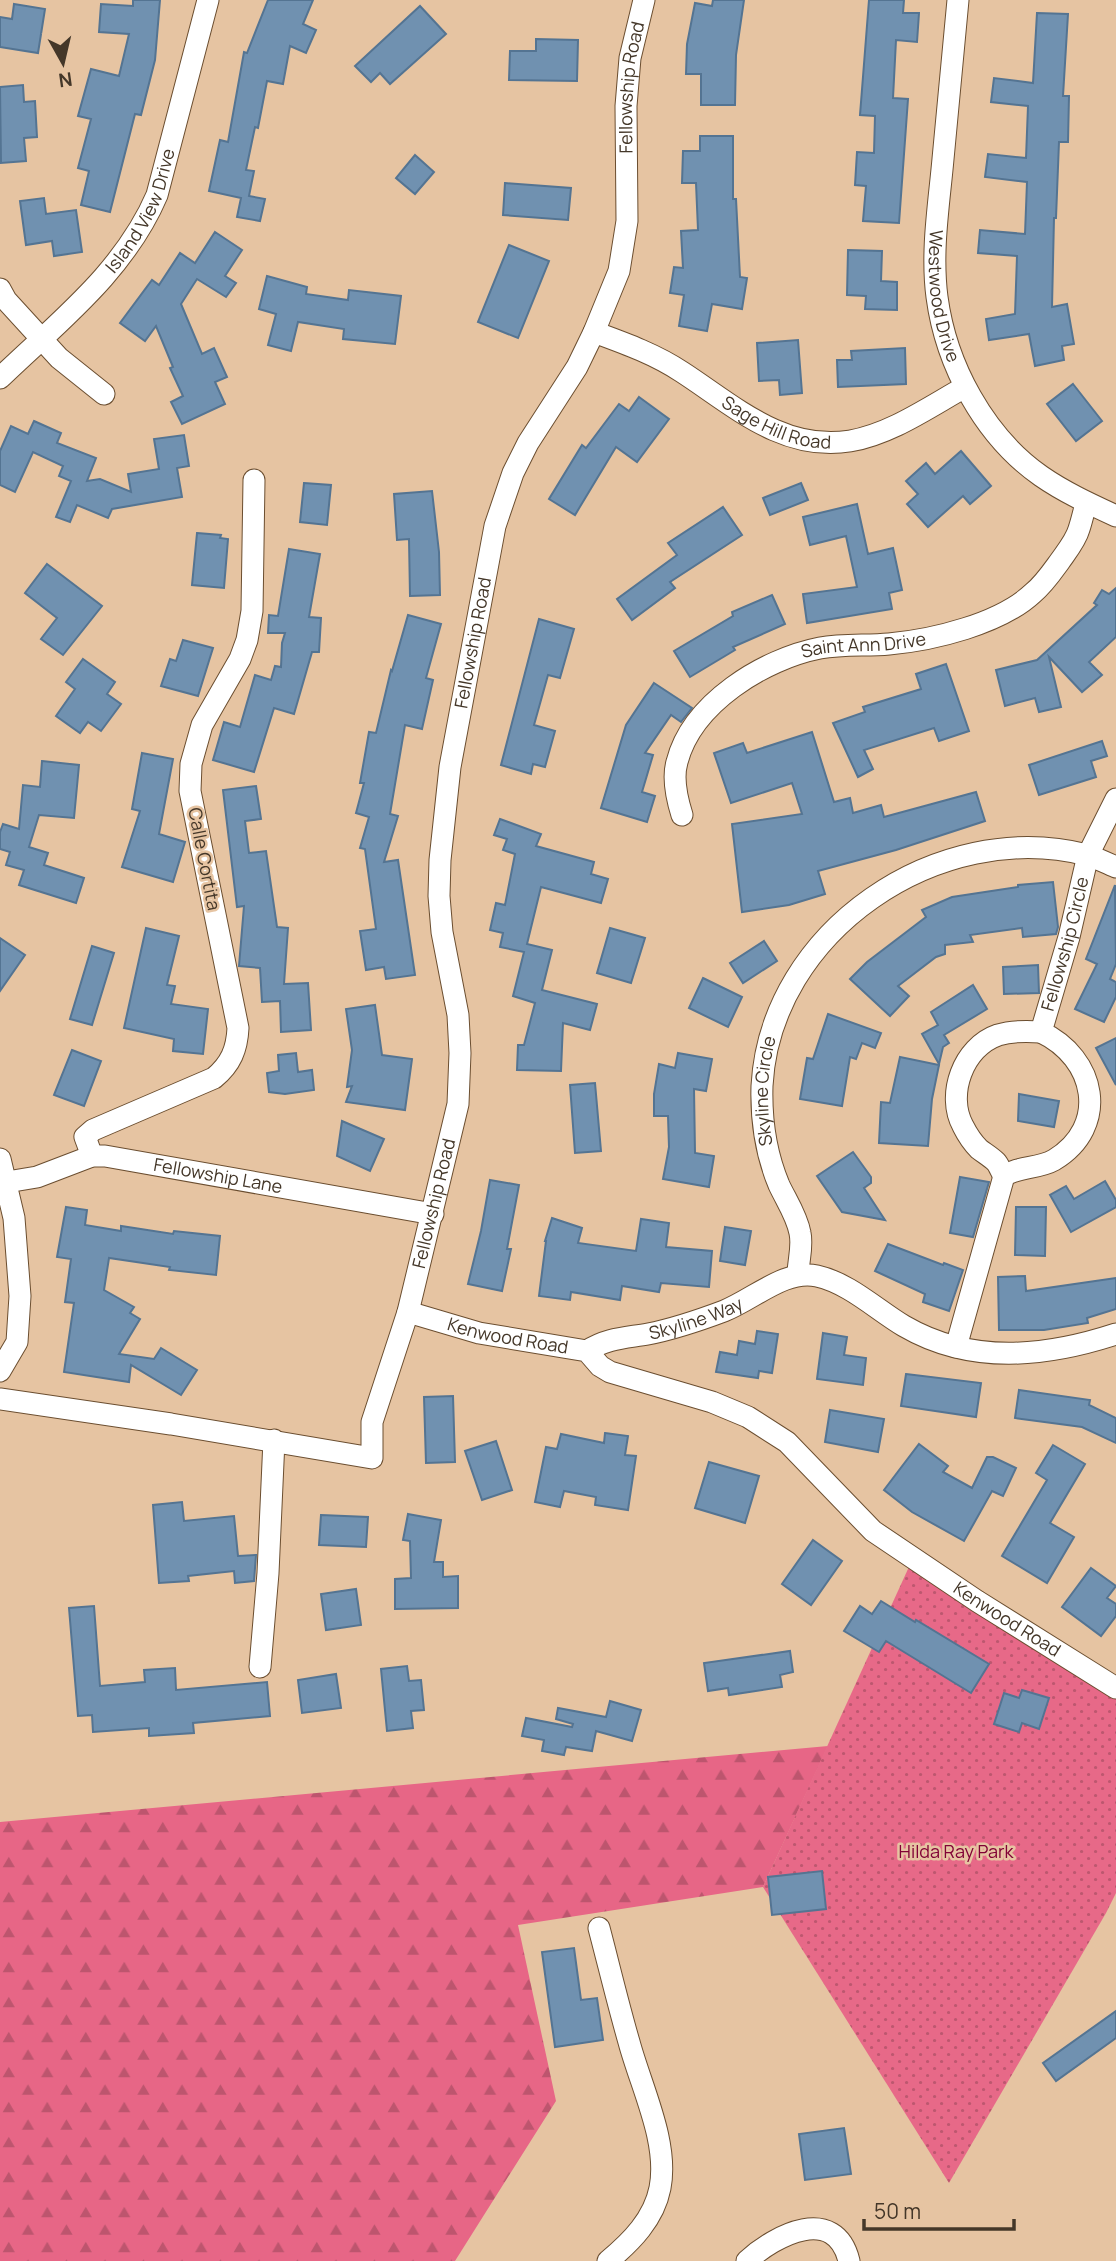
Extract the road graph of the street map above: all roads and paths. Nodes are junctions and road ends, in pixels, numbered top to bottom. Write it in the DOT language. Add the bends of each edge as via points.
graph roads {
  1 [pos="208,0"];
  2 [pos="644,0"];
  3 [pos="958,0"];
  4 [pos="0,289"];
  5 [pos="594,332"];
  6 [pos="41,339"];
  7 [pos="0,378"];
  8 [pos="965,387"];
  9 [pos="104,394"];
  10 [pos="254,480"];
  11 [pos="1086,503"];
  12 [pos="1116,516"];
  13 [pos="1116,799"];
  14 [pos="682,815"];
  15 [pos="1088,855"];
  16 [pos="1116,867"];
  17 [pos="1041,1032"];
  18 [pos="92,1156"];
  19 [pos="0,1159"];
  20 [pos="1004,1176"];
  21 [pos="7,1182"];
  22 [pos="433,1214"];
  23 [pos="798,1275"];
  24 [pos="408,1312"];
  25 [pos="1116,1334"];
  26 [pos="956,1347"];
  27 [pos="587,1351"];
  28 [pos="0,1371"];
  29 [pos="0,1399"];
  30 [pos="274,1440"];
  31 [pos="260,1667"];
  32 [pos="1116,1688"];
  33 [pos="599,1928"];
  34 [pos="608,2261"];
  35 [pos="747,2261"];
  36 [pos="849,2261"];
  1 -- 6 [label="street, Island View Drive" via="162,176 145,223 105,277"];
  2 -- 5 [label="street, Fellowship Road" via="630,58 626,106 624,252"];
  3 -- 8 [label="street, Westwood Drive" via="935,269 945,333"];
  4 -- 6 [label="street"];
  5 -- 8 [label="street, Sage Hill Road" via="680,370 747,417 798,439 849,441 876,434"];
  5 -- 22 [label="street, Fellowship Road" via="528,443 501,504 455,740 439,896 458,1016 460,1066 458,1104"];
  6 -- 7 [label="street, Island View Drive"];
  6 -- 9 [label="street"];
  8 -- 11 [label="street, Westwood Drive" via="1015,454"];
  10 -- 18 [label="street, Calle Cortita" via="252,611 247,640 202,725 191,764 190,791 238,1028 235,1051 214,1078 93,1130 85,1137"];
  11 -- 12 [label="street, Westwood Drive"];
  11 -- 14 [label="street, Saint Ann Drive" via="1079,531 1051,575 1011,608 968,628 930,638 792,655 728,690 691,731 677,762"];
  13 -- 15 [label="street, Fellowship Circle"];
  15 -- 16 [label="street, Skyline Circle"];
  15 -- 17 [label="street, Fellowship Circle"];
  15 -- 23 [label="street, Skyline Circle" via="1035,848 997,850 932,865 866,902 811,956 772,1028 762,1087 767,1148 801,1236"];
  17 -- 20 [label="street, Fellowship Circle" via="1068,1049 1081,1066 1089,1087 1087,1118 1078,1138 1054,1160"];
  17 -- 20 [label="street, Fellowship Circle" via="989,1040 966,1062 958,1081 961,1123"];
  18 -- 21 [label="street, Fellowship Lane" via="37,1177"];
  18 -- 22 [label="street, Fellowship Lane"];
  19 -- 21 [label="street"];
  20 -- 26 [label="street"];
  21 -- 28 [label="street" via="20,1296 17,1342"];
  22 -- 24 [label="street, Fellowship Road"];
  23 -- 26 [label="street" via="819,1276 905,1327"];
  23 -- 27 [label="street, Skyline Way" via="689,1324 609,1339"];
  24 -- 27 [label="street, Kenwood Road" via="479,1333"];
  24 -- 30 [label="street" via="372,1422 372,1458"];
  25 -- 26 [label="street" via="1079,1347 1037,1353 989,1353"];
  27 -- 32 [label="street, Kenwood Road" via="610,1372 748,1417 787,1442 873,1531"];
  29 -- 30 [label="street"];
  30 -- 31 [label="street"];
  33 -- 34 [label="street" via="662,2164 660,2190 651,2214"];
  35 -- 36 [label="street" via="795,2231 816,2228 835,2236"];
}
